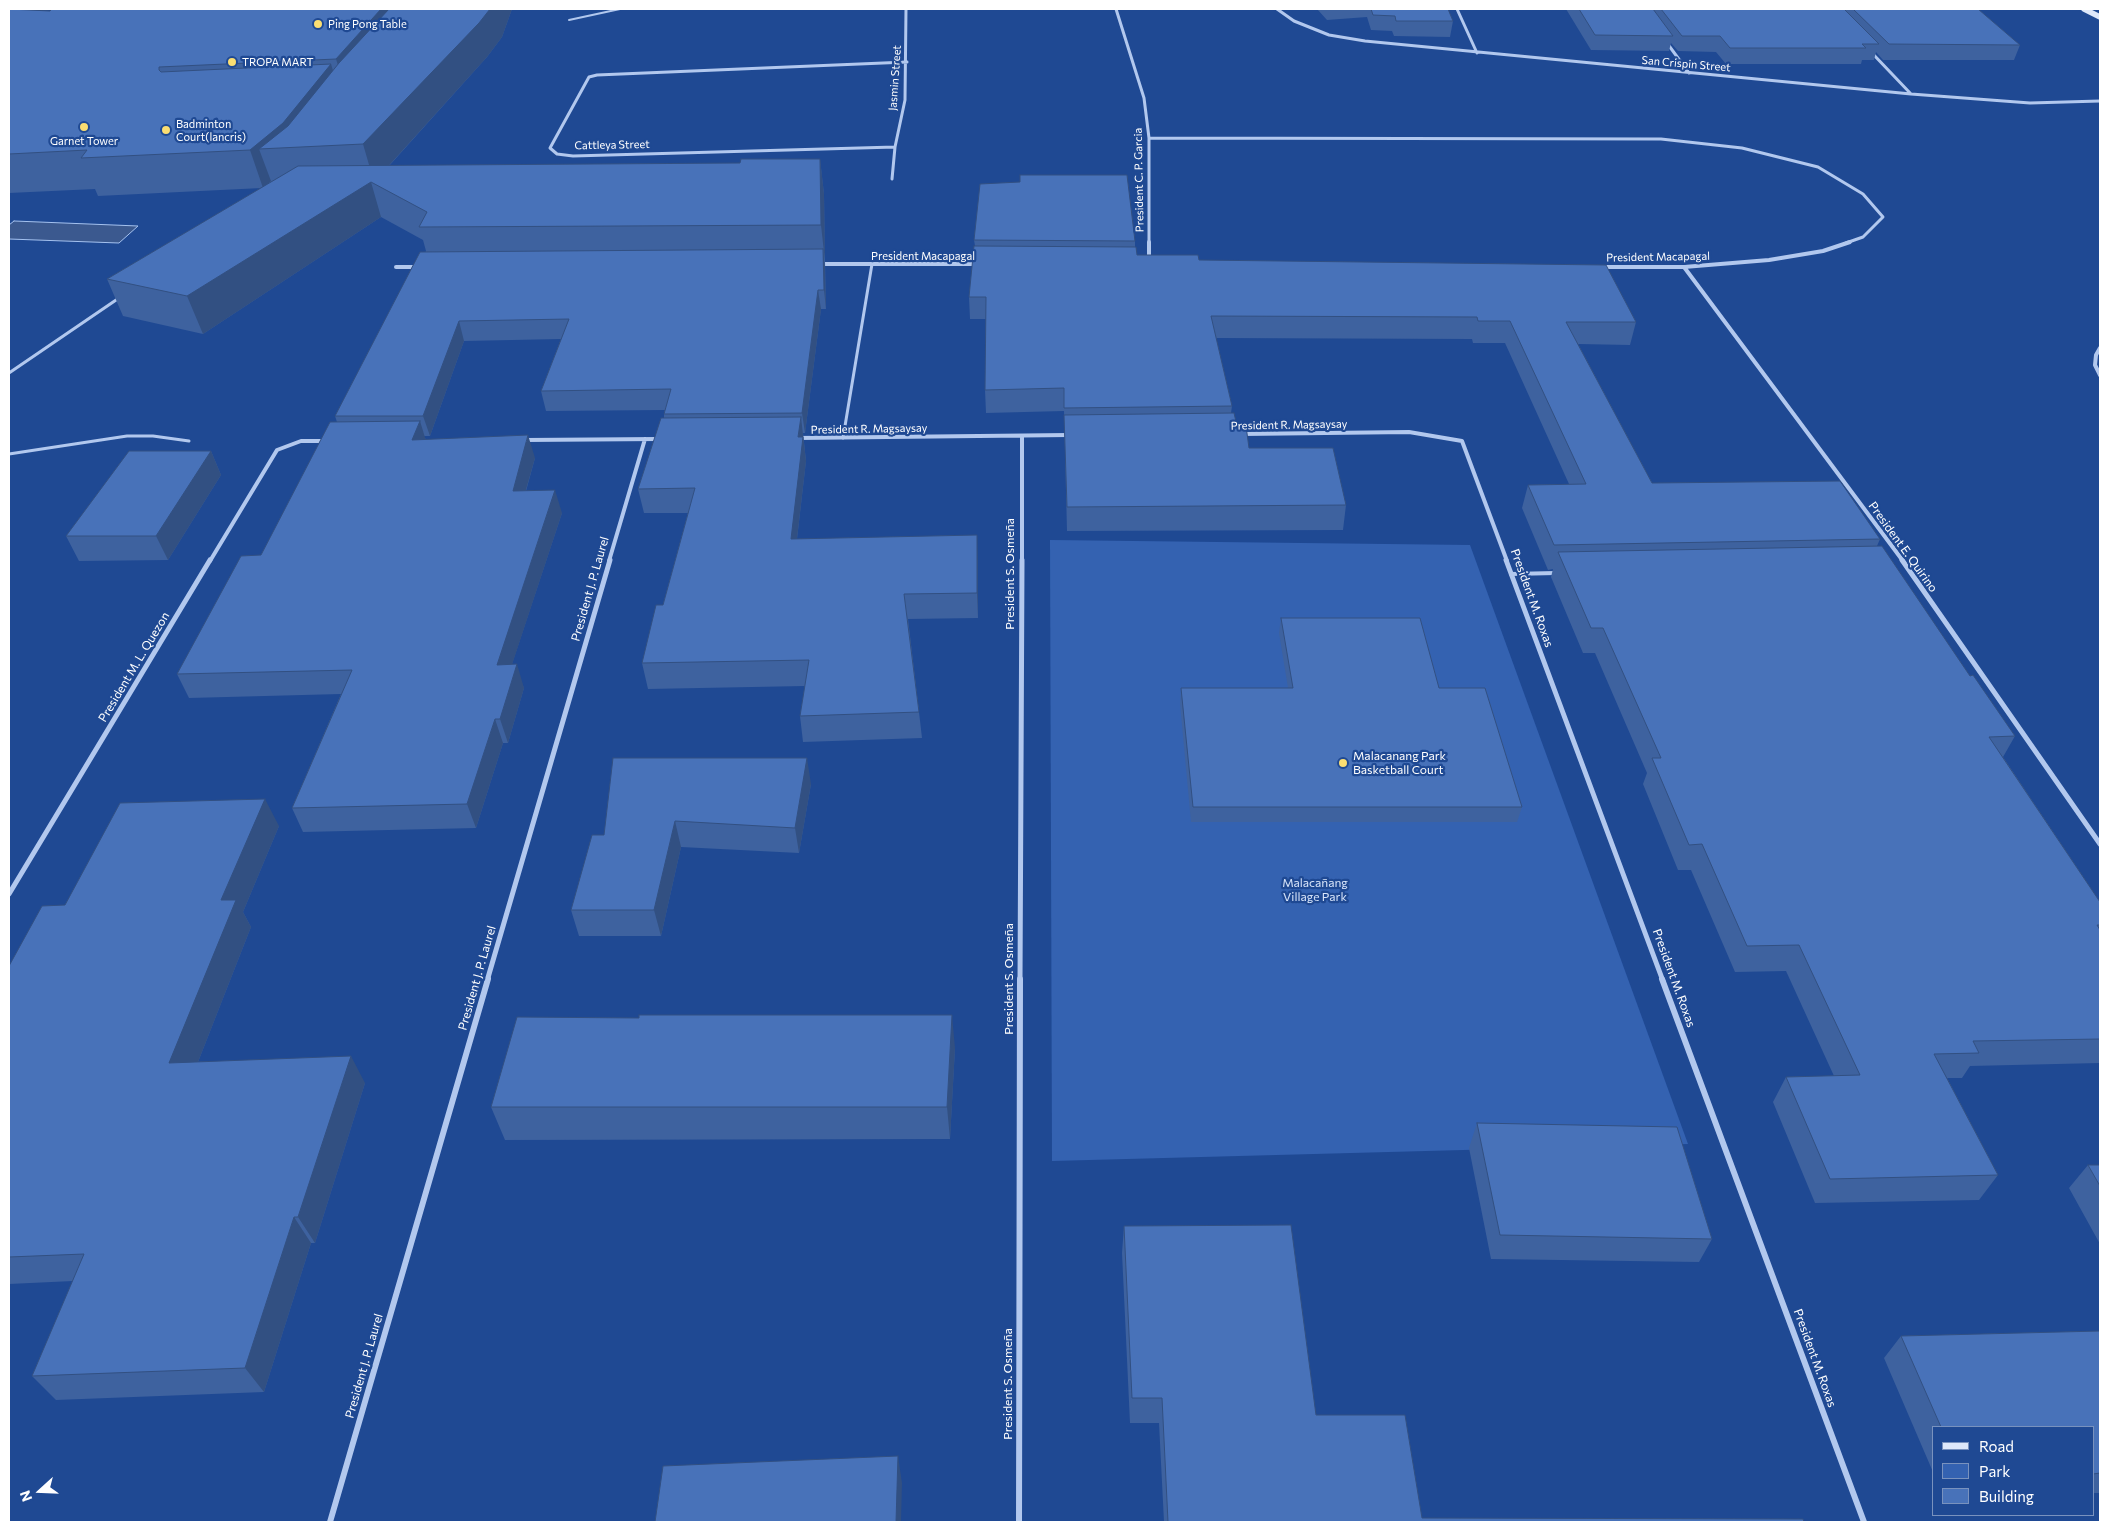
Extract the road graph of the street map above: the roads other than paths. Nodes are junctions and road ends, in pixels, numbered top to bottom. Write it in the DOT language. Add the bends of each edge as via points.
graph roads {
  1 [pos="620,9"];
  2 [pos="906,9"];
  3 [pos="1116,9"];
  4 [pos="1277,9"];
  5 [pos="1457,9"];
  6 [pos="2084,9"];
  7 [pos="2100,17"];
  8 [pos="568,20"];
  9 [pos="1666,41"];
  10 [pos="1870,51"];
  11 [pos="1477,53"];
  12 [pos="907,62"];
  13 [pos="1689,73"];
  14 [pos="1911,94"];
  15 [pos="2100,101"];
  16 [pos="1149,138"];
  17 [pos="895,147"];
  18 [pos="892,179"];
  19 [pos="812,264"];
  20 [pos="872,264"];
  21 [pos="981,264"];
  22 [pos="1150,265"];
  23 [pos="1595,266"];
  24 [pos="396,267"];
  25 [pos="426,267"];
  26 [pos="1684,267"];
  27 [pos="124,295"];
  28 [pos="2100,348"];
  29 [pos="9,373"];
  30 [pos="2100,375"];
  31 [pos="1240,434"];
  32 [pos="1022,436"];
  33 [pos="1071,436"];
  34 [pos="794,438"];
  35 [pos="843,438"];
  36 [pos="645,439"];
  37 [pos="665,439"];
  38 [pos="517,440"];
  39 [pos="189,441"];
  40 [pos="331,441"];
  41 [pos="1462,441"];
  42 [pos="9,454"];
  43 [pos="1896,566"];
  44 [pos="1906,566"];
  45 [pos="1561,573"];
  46 [pos="1511,574"];
  47 [pos="2100,844"];
  48 [pos="9,894"];
  49 [pos="330,1522"];
  50 [pos="1019,1522"];
  51 [pos="1864,1522"];
  1 -- 8 [label="lane"];
  2 -- 12 [label="street, Jasmin Street"];
  3 -- 16 [label="street, President C. P. Garcia" via="1144,98"];
  4 -- 11 [label="street, San Crispin Street" via="1329,35"];
  5 -- 11 [label="street"];
  6 -- 7 [label="street"];
  9 -- 13 [label="street"];
  10 -- 14 [label="street"];
  11 -- 13 [label="street, San Crispin Street"];
  12 -- 17 [label="street, Jasmin Street" via="905,100"];
  12 -- 17 [label="street, Cattleya Street" via="597,75 589,77 550,148 557,154 573,156"];
  13 -- 14 [label="street, San Crispin Street"];
  14 -- 15 [label="street, San Crispin Street" via="2030,103"];
  16 -- 22 [label="street, President C. P. Garcia"];
  16 -- 26 [label="street, President Macapagal" via="1661,140 1742,148 1818,167 1863,194 1883,217 1864,237 1823,251 1769,260"];
  17 -- 18 [label="street, Jasmin Street"];
  19 -- 20 [label="street, President Macapagal"];
  20 -- 21 [label="street, President Macapagal"];
  20 -- 35 [label="lane"];
  23 -- 26 [label="street, President Macapagal"];
  24 -- 25 [label="street"];
  26 -- 44 [label="street, President E. Quirino"];
  27 -- 29 [label="lane"];
  28 -- 30 [label="street" via="2095,365"];
  31 -- 41 [label="street, President R. Magsaysay" via="1409,432"];
  32 -- 33 [label="street, President R. Magsaysay"];
  32 -- 35 [label="street, President R. Magsaysay"];
  32 -- 50 [label="street, President S. Osmeña"];
  34 -- 35 [label="street, President R. Magsaysay"];
  36 -- 37 [label="street"];
  36 -- 38 [label="street"];
  36 -- 49 [label="street, President J. P. Laurel"];
  39 -- 42 [label="lane" via="127,436"];
  40 -- 48 [label="street, President M. L. Quezon" via="301,441 277,450"];
  41 -- 46 [label="street, President M. Roxas"];
  43 -- 44 [label="lane"];
  44 -- 47 [label="street, President E. Quirino"];
  45 -- 46 [label="lane"];
  46 -- 51 [label="street, President M. Roxas"];
}
